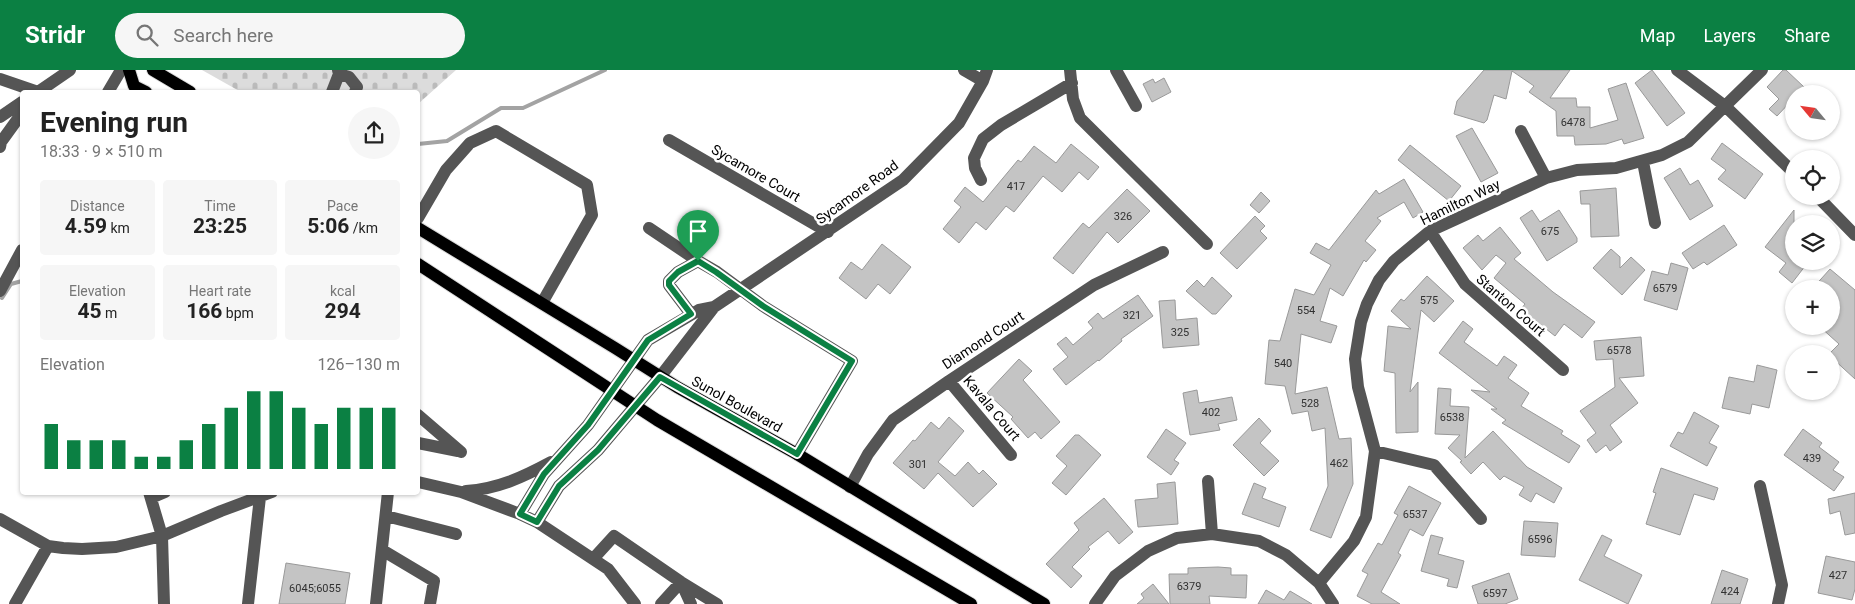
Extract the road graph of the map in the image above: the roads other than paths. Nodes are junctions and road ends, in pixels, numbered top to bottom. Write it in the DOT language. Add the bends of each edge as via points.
graph roads {
  1 [pos="70,70"];
  2 [pos="121,70"];
  3 [pos="129,70"];
  4 [pos="153,70"];
  5 [pos="964,70"];
  6 [pos="1070,70"];
  7 [pos="1116,70"];
  8 [pos="1678,70"];
  9 [pos="1762,70"];
  10 [pos="341,71"];
  11 [pos="985,75"];
  12 [pos="0,79"];
  13 [pos="1072,84"];
  14 [pos="32,90"];
  15 [pos="41,90"];
  16 [pos="109,90"];
  17 [pos="142,90"];
  18 [pos="187,90"];
  19 [pos="333,90"];
  20 [pos="356,90"];
  21 [pos="20,103"];
  22 [pos="1136,106"];
  23 [pos="1725,106"];
  24 [pos="20,116"];
  25 [pos="0,117"];
  26 [pos="1521,131"];
  27 [pos="669,140"];
  28 [pos="0,147"];
  29 [pos="1643,162"];
  30 [pos="1785,164"];
  31 [pos="1546,178"];
  32 [pos="980,180"];
  33 [pos="1826,205"];
  34 [pos="420,215"];
  35 [pos="1655,223"];
  36 [pos="649,228"];
  37 [pos="420,229"];
  38 [pos="1430,231"];
  39 [pos="828,232"];
  40 [pos="1855,235"];
  41 [pos="1207,244"];
  42 [pos="1163,252"];
  43 [pos="20,254"];
  44 [pos="698,261"];
  45 [pos="420,265"];
  46 [pos="739,290"];
  47 [pos="0,291"];
  48 [pos="542,302"];
  49 [pos="714,307"];
  50 [pos="691,314"];
  51 [pos="634,360"];
  52 [pos="1563,370"];
  53 [pos="660,377"];
  54 [pos="949,381"];
  55 [pos="612,391"];
  56 [pos="635,406"];
  57 [pos="420,416"];
  58 [pos="420,443"];
  59 [pos="567,450"];
  60 [pos="1376,451"];
  61 [pos="797,454"];
  62 [pos="1011,455"];
  63 [pos="557,459"];
  64 [pos="583,464"];
  65 [pos="420,482"];
  66 [pos="1208,482"];
  67 [pos="1760,486"];
  68 [pos="850,487"];
  69 [pos="461,492"];
  70 [pos="150,495"];
  71 [pos="266,495"];
  72 [pos="388,495"];
  73 [pos="520,514"];
  74 [pos="386,516"];
  75 [pos="0,519"];
  76 [pos="1481,519"];
  77 [pos="537,522"];
  78 [pos="456,534"];
  79 [pos="1212,534"];
  80 [pos="162,536"];
  81 [pos="48,546"];
  82 [pos="382,550"];
  83 [pos="593,559"];
  84 [pos="681,582"];
  85 [pos="1319,583"];
  86 [pos="15,604"];
  87 [pos="164,604"];
  88 [pos="248,604"];
  89 [pos="376,604"];
  90 [pos="430,604"];
  91 [pos="635,604"];
  92 [pos="661,604"];
  93 [pos="691,604"];
  94 [pos="717,604"];
  95 [pos="971,604"];
  96 [pos="1044,604"];
  97 [pos="1095,604"];
  98 [pos="1333,604"];
  99 [pos="1778,604"];
  1 -- 15 [label="street"];
  2 -- 16 [label="street"];
  3 -- 17 [label="main road" via="134,86"];
  4 -- 18 [label="main road"];
  5 -- 11 [label="street"];
  6 -- 13 [label="street"];
  7 -- 22 [label="street"];
  8 -- 23 [label="street"];
  9 -- 23 [label="street, Hamilton Way"];
  10 -- 19 [label="street"];
  10 -- 20 [label="street" via="357,86"];
  11 -- 39 [label="street, Sycamore Road" via="958,123 903,180"];
  12 -- 14 [label="street"];
  13 -- 32 [label="street" via="1001,124 983,139 974,158"];
  13 -- 41 [label="street" via="1080,118"];
  21 -- 25 [label="street"];
  23 -- 29 [label="street, Hamilton Way" via="1688,142"];
  23 -- 30 [label="street"];
  24 -- 28 [label="street" via="0,142"];
  26 -- 31 [label="street"];
  27 -- 39 [label="street, Sycamore Court"];
  29 -- 31 [label="street, Hamilton Way" via="1616,168 1577,170"];
  29 -- 35 [label="street"];
  31 -- 38 [label="street, Hamilton Way"];
  33 -- 40 [label="street"];
  34 -- 48 [label="street" via="446,170 470,143 496,131 587,185 592,215"];
  36 -- 44 [label="street"];
  37 -- 48 [label="main road, Sunol Boulevard"];
  38 -- 52 [label="street, Stanton Court" via="1464,284"];
  38 -- 60 [label="street, Hamilton Way" via="1389,267 1367,304 1361,322 1355,359 1358,387"];
  39 -- 46 [label="street, Sycamore Road"];
  42 -- 54 [label="street, Diamond Court" via="1094,286"];
  43 -- 47 [label="street"];
  44 -- 46 [label="street"];
  44 -- 50 [label="street" via="669,281"];
  45 -- 55 [label="main road"];
  46 -- 49 [label="street, Sycamore Road"];
  46 -- 61 [label="street" via="852,361"];
  48 -- 51 [label="main road, Sunol Boulevard"];
  49 -- 50 [label="street, Sycamore Road"];
  49 -- 53 [label="street, Sycamore Road"];
  50 -- 51 [label="street, Sycamore Road" via="648,340"];
  51 -- 53 [label="main road, Sunol Boulevard"];
  51 -- 55 [label="street, Sycamore Road"];
  53 -- 56 [label="street, Sycamore Road"];
  53 -- 61 [label="main road, Sunol Boulevard"];
  54 -- 62 [label="street, Kavala Court"];
  54 -- 68 [label="street, Diamond Court" via="893,420 868,454"];
  55 -- 56 [label="main road"];
  55 -- 59 [label="street, Sycamore Road"];
  56 -- 64 [label="street, Sycamore Road"];
  56 -- 95 [label="main road"];
  57 -- 58 [label="street" via="461,452"];
  59 -- 63 [label="street, Sycamore Road"];
  59 -- 64 [label="street"];
  60 -- 76 [label="street" via="1434,466"];
  60 -- 85 [label="street, Hamilton Way" via="1366,517 1354,541"];
  61 -- 68 [label="main road, Sunol Boulevard"];
  63 -- 69 [label="street" via="514,481"];
  63 -- 73 [label="street"];
  64 -- 77 [label="street, Sycamore Road" via="559,486"];
  65 -- 69 [label="street"];
  66 -- 79 [label="street"];
  67 -- 99 [label="street" via="1782,585"];
  68 -- 96 [label="main road, Sunol Boulevard"];
  69 -- 73 [label="street"];
  70 -- 80 [label="street"];
  71 -- 80 [label="street"];
  71 -- 88 [label="street"];
  72 -- 74 [label="street"];
  73 -- 77 [label="street"];
  74 -- 78 [label="street"];
  74 -- 82 [label="street"];
  75 -- 81 [label="street"];
  77 -- 83 [label="street"];
  79 -- 85 [label="street" via="1259,541 1286,555"];
  79 -- 97 [label="street" via="1177,538 1148,551 1115,576"];
  80 -- 81 [label="street" via="116,547"];
  80 -- 87 [label="street"];
  81 -- 86 [label="street"];
  82 -- 89 [label="street"];
  82 -- 90 [label="street" via="434,581"];
  83 -- 84 [label="street" via="614,536"];
  83 -- 91 [label="street" via="608,568"];
  84 -- 92 [label="street"];
  84 -- 93 [label="street"];
  84 -- 94 [label="street"];
  85 -- 98 [label="street"];
}
